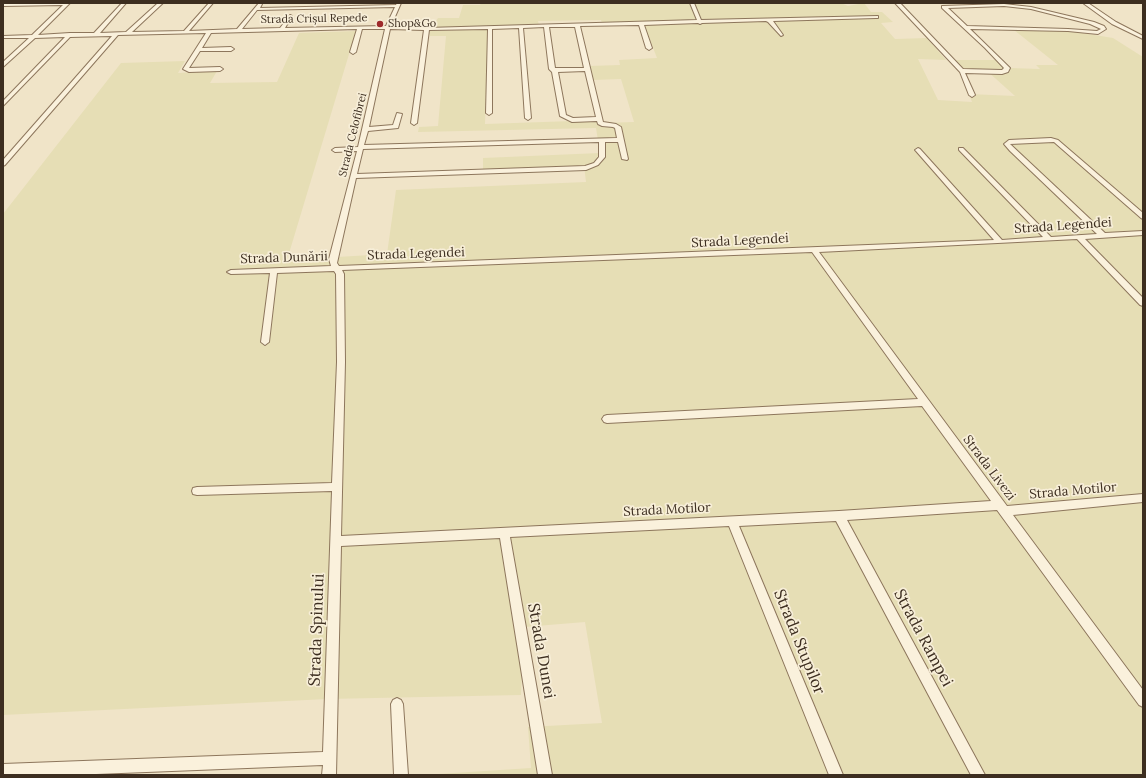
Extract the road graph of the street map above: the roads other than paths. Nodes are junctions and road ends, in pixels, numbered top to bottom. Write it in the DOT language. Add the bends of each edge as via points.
graph roads {
  1 [pos="67,3"];
  2 [pos="124,3"];
  3 [pos="161,3"];
  4 [pos="211,3"];
  5 [pos="261,3"];
  6 [pos="692,3"];
  7 [pos="897,3"];
  8 [pos="1085,3"];
  9 [pos="973,4"];
  10 [pos="1003,4"];
  11 [pos="3,5"];
  12 [pos="398,5"];
  13 [pos="256,8"];
  14 [pos="290,16"];
  15 [pos="876,17"];
  16 [pos="768,20"];
  17 [pos="700,23"];
  18 [pos="641,24"];
  19 [pos="577,25"];
  20 [pos="546,26"];
  21 [pos="521,27"];
  22 [pos="966,27"];
  23 [pos="360,28"];
  24 [pos="388,28"];
  25 [pos="490,28"];
  26 [pos="427,29"];
  27 [pos="281,30"];
  28 [pos="210,31"];
  29 [pos="238,31"];
  30 [pos="185,32"];
  31 [pos="117,33"];
  32 [pos="128,33"];
  33 [pos="70,34"];
  34 [pos="96,34"];
  35 [pos="781,35"];
  36 [pos="3,36"];
  37 [pos="34,36"];
  38 [pos="1142,37"];
  39 [pos="649,48"];
  40 [pos="231,49"];
  41 [pos="198,50"];
  42 [pos="353,52"];
  43 [pos="3,65"];
  44 [pos="220,69"];
  45 [pos="587,69"];
  46 [pos="555,71"];
  47 [pos="962,71"];
  48 [pos="972,95"];
  49 [pos="3,104"];
  50 [pos="489,113"];
  51 [pos="399,114"];
  52 [pos="528,118"];
  53 [pos="598,119"];
  54 [pos="414,124"];
  55 [pos="365,129"];
  56 [pos="602,140"];
  57 [pos="621,140"];
  58 [pos="360,148"];
  59 [pos="961,149"];
  60 [pos="336,150"];
  61 [pos="918,150"];
  62 [pos="625,159"];
  63 [pos="3,164"];
  64 [pos="353,176"];
  65 [pos="1143,217"];
  66 [pos="1143,233"];
  67 [pos="1104,236"];
  68 [pos="1079,237"];
  69 [pos="1050,238"];
  70 [pos="1000,242"];
  71 [pos="814,250"];
  72 [pos="337,269"];
  73 [pos="274,270"];
  74 [pos="231,272"];
  75 [pos="1143,303"];
  76 [pos="265,342"];
  77 [pos="924,402"];
  78 [pos="607,419"];
  79 [pos="337,487"];
  80 [pos="197,491"];
  81 [pos="1143,498"];
  82 [pos="1003,508"];
  83 [pos="839,516"];
  84 [pos="732,521"];
  85 [pos="504,532"];
  86 [pos="336,541"];
  87 [pos="1143,701"];
  88 [pos="397,704"];
  89 [pos="329,758"];
  90 [pos="3,770"];
  91 [pos="329,775"];
  92 [pos="401,775"];
  93 [pos="546,775"];
  94 [pos="836,775"];
  95 [pos="978,775"];
  1 -- 11 [label="street"];
  1 -- 37 [label="street"];
  2 -- 34 [label="street"];
  3 -- 32 [label="street"];
  4 -- 30 [label="street"];
  5 -- 13 [label="street"];
  6 -- 17 [label="street"];
  7 -- 47 [label="street"];
  8 -- 38 [label="street" via="1114,23"];
  9 -- 10 [label="street"];
  9 -- 22 [label="street" via="944,8"];
  10 -- 22 [label="street" via="1040,10 1098,25 1104,29 1098,33"];
  12 -- 13 [label="street, Strada Celofibrei"];
  12 -- 24 [label="street, Strada Celofibrei"];
  13 -- 29 [label="street"];
  14 -- 27 [label="street"];
  15 -- 16 [label="street, Strada Crișul Repede"];
  16 -- 17 [label="street, Strada Crișul Repede"];
  16 -- 35 [label="street"];
  17 -- 18 [label="street, Strada Crișul Repede"];
  18 -- 19 [label="street, Strada Crișul Repede"];
  18 -- 39 [label="street"];
  19 -- 20 [label="street, Strada Crișul Repede"];
  19 -- 45 [label="street"];
  20 -- 21 [label="street, Strada Crișul Repede"];
  20 -- 46 [label="street" via="552,69"];
  21 -- 25 [label="street, Strada Crișul Repede"];
  21 -- 52 [label="street"];
  22 -- 47 [label="street" via="1007,68 1002,72"];
  23 -- 24 [label="street, Strada Crișul Repede"];
  23 -- 27 [label="street, Strada Crișul Repede"];
  23 -- 42 [label="street"];
  24 -- 26 [label="street, Strada Crișul Repede"];
  24 -- 55 [label="street, Strada Celofibrei"];
  25 -- 26 [label="street, Strada Crișul Repede"];
  25 -- 50 [label="street"];
  26 -- 54 [label="street"];
  27 -- 29 [label="street, Strada Crișul Repede"];
  28 -- 29 [label="street, Strada Crișul Repede"];
  28 -- 30 [label="street, Strada Crișul Repede"];
  28 -- 41 [label="street"];
  30 -- 32 [label="street, Strada Crișul Repede"];
  31 -- 32 [label="street, Strada Crișul Repede"];
  31 -- 34 [label="street, Strada Crișul Repede"];
  31 -- 63 [label="street"];
  33 -- 34 [label="street, Strada Crișul Repede"];
  33 -- 37 [label="street, Strada Crișul Repede"];
  33 -- 49 [label="street"];
  36 -- 37 [label="street, Strada Crișul Repede"];
  37 -- 43 [label="street"];
  40 -- 41 [label="street"];
  41 -- 44 [label="street" via="187,70"];
  45 -- 46 [label="street"];
  45 -- 53 [label="street"];
  46 -- 53 [label="street" via="563,116 572,120"];
  47 -- 48 [label="street"];
  51 -- 55 [label="street" via="396,127"];
  53 -- 57 [label="street" via="602,125 618,127"];
  55 -- 58 [label="street, Strada Celofibrei"];
  56 -- 57 [label="street"];
  56 -- 58 [label="street"];
  56 -- 64 [label="street" via="602,157 596,164 586,168"];
  57 -- 62 [label="street"];
  58 -- 60 [label="street"];
  58 -- 64 [label="street, Strada Celofibrei"];
  59 -- 69 [label="street"];
  61 -- 70 [label="street"];
  64 -- 72 [label="street, Strada Celofibrei" via="333,259"];
  65 -- 67 [label="street" via="1056,141 1007,144"];
  66 -- 67 [label="street, Strada Legendei"];
  67 -- 68 [label="street, Strada Legendei"];
  68 -- 69 [label="street, Strada Legendei"];
  68 -- 75 [label="street"];
  69 -- 70 [label="street, Strada Legendei"];
  70 -- 71 [label="street, Strada Legendei"];
  71 -- 72 [label="street, Strada Legendei"];
  71 -- 77 [label="street, Strada Livezi"];
  72 -- 73 [label="street, Strada Dunării"];
  72 -- 79 [label="street, Strada Celofibrei" via="340,274 341,362"];
  73 -- 74 [label="street, Strada Dunării"];
  73 -- 76 [label="street"];
  77 -- 78 [label="street"];
  77 -- 82 [label="street, Strada Livezi"];
  79 -- 80 [label="street"];
  79 -- 86 [label="street, Strada Spinului"];
  81 -- 82 [label="street, Strada Motilor"];
  82 -- 83 [label="street, Strada Motilor"];
  82 -- 87 [label="street, Strada Livezi"];
  83 -- 84 [label="street, Strada Motilor"];
  83 -- 95 [label="street, Strada Rampei"];
  84 -- 85 [label="street, Strada Motilor"];
  84 -- 94 [label="street, Strada Stupilor"];
  85 -- 86 [label="street, Strada Motilor"];
  85 -- 93 [label="street, Strada Dunei"];
  86 -- 89 [label="street, Strada Spinului"];
  88 -- 92 [label="street"];
  89 -- 90 [label="street"];
  89 -- 91 [label="street, Strada Spinului"];
}
